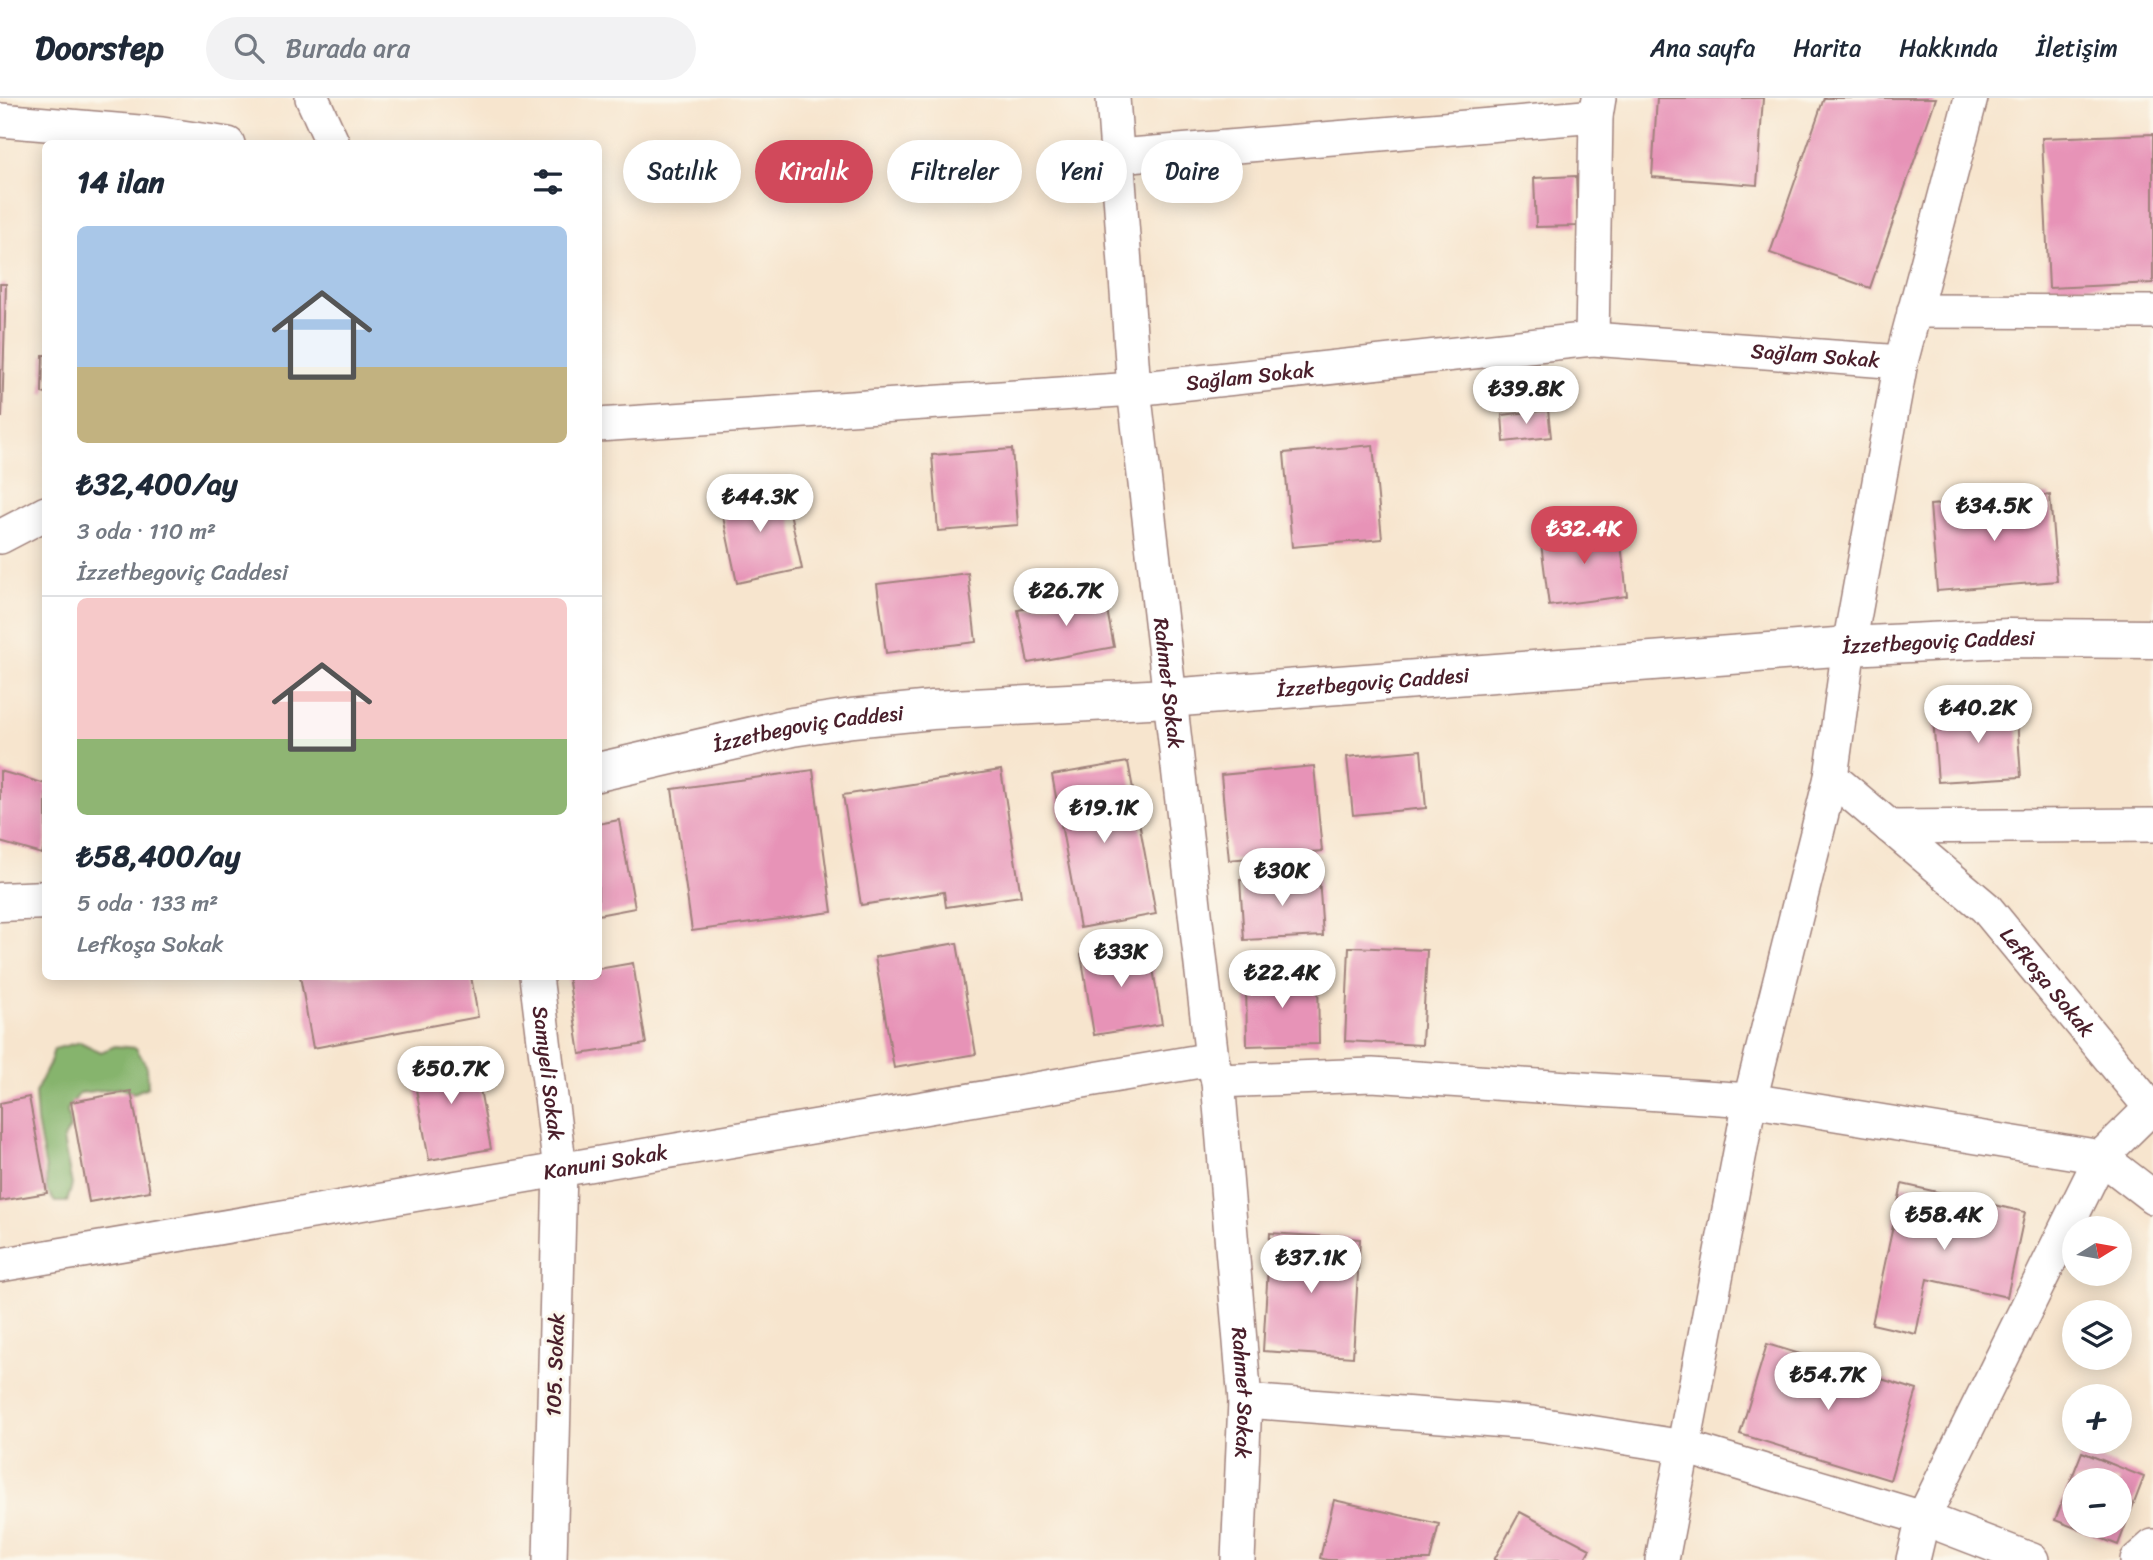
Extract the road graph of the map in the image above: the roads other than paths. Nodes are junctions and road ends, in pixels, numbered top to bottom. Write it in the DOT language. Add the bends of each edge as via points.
graph roads {
  1 [pos="312,98"];
  2 [pos="1113,98"];
  3 [pos="1971,98"];
  4 [pos="1597,107"];
  5 [pos="0,120"];
  6 [pos="202,140"];
  7 [pos="331,140"];
  8 [pos="1117,140"];
  9 [pos="1127,155"];
  10 [pos="1121,203"];
  11 [pos="1914,311"];
  12 [pos="2153,312"];
  13 [pos="1592,340"];
  14 [pos="1900,362"];
  15 [pos="1134,389"];
  16 [pos="602,425"];
  17 [pos="42,515"];
  18 [pos="0,537"];
  19 [pos="2153,639"];
  20 [pos="1849,646"];
  21 [pos="1168,698"];
  22 [pos="602,771"];
  23 [pos="1831,777"];
  24 [pos="2153,825"];
  25 [pos="1890,827"];
  26 [pos="42,900"];
  27 [pos="0,902"];
  28 [pos="537,980"];
  29 [pos="1215,1070"];
  30 [pos="1751,1100"];
  31 [pos="2152,1108"];
  32 [pos="2101,1157"];
  33 [pos="561,1170"];
  34 [pos="2153,1197"];
  35 [pos="0,1265"];
  36 [pos="1245,1401"];
  37 [pos="1684,1447"];
  38 [pos="1923,1517"];
  39 [pos="2153,1546"];
  40 [pos="550,1560"];
  41 [pos="1238,1560"];
  42 [pos="1662,1560"];
  43 [pos="1913,1560"];
  44 [pos="2032,1560"];
  45 [pos="2137,1560"];
  1 -- 7 [label="street"];
  2 -- 8 [label="street, Rahmet Sokak"];
  3 -- 11 [label="street"];
  4 -- 9 [label="street"];
  4 -- 13 [label="street"];
  5 -- 6 [label="street"];
  10 -- 15 [label="street, Rahmet Sokak"];
  11 -- 12 [label="street"];
  11 -- 14 [label="street"];
  13 -- 14 [label="street, Sağlam Sokak"];
  13 -- 15 [label="street, Sağlam Sokak"];
  14 -- 20 [label="street"];
  15 -- 16 [label="street, Sağlam Sokak"];
  15 -- 21 [label="street, Rahmet Sokak"];
  17 -- 18 [label="street"];
  19 -- 20 [label="street, İzzetbegoviç Caddesi" via="2008,638"];
  20 -- 21 [label="street, İzzetbegoviç Caddesi"];
  20 -- 23 [label="street"];
  21 -- 22 [label="street, İzzetbegoviç Caddesi" via="852,718 792,727"];
  21 -- 29 [label="street, Rahmet Sokak"];
  23 -- 25 [label="street, Lefkoşa Sokak"];
  23 -- 30 [label="street"];
  24 -- 25 [label="street"];
  25 -- 31 [label="street, Lefkoşa Sokak" via="1986,908"];
  26 -- 27 [label="street"];
  28 -- 33 [label="street, Samyeli Sokak"];
  29 -- 30 [label="street, Kanuni Sokak" via="1372,1075"];
  29 -- 33 [label="street, Kanuni Sokak"];
  29 -- 36 [label="street, Rahmet Sokak"];
  30 -- 32 [label="street, Kanuni Sokak"];
  30 -- 37 [label="street"];
  31 -- 32 [label="street, Lefkoşa Sokak"];
  32 -- 34 [label="street"];
  32 -- 38 [label="street, Lefkoşa Sokak"];
  33 -- 35 [label="street, Kanuni Sokak"];
  33 -- 40 [label="street, 105. Sokak"];
  36 -- 37 [label="street" via="1532,1423"];
  36 -- 41 [label="street, Rahmet Sokak"];
  37 -- 38 [label="street"];
  37 -- 42 [label="street"];
  38 -- 43 [label="street, Lefkoşa Sokak"];
  38 -- 44 [label="street"];
  39 -- 45 [label="street"];
}
